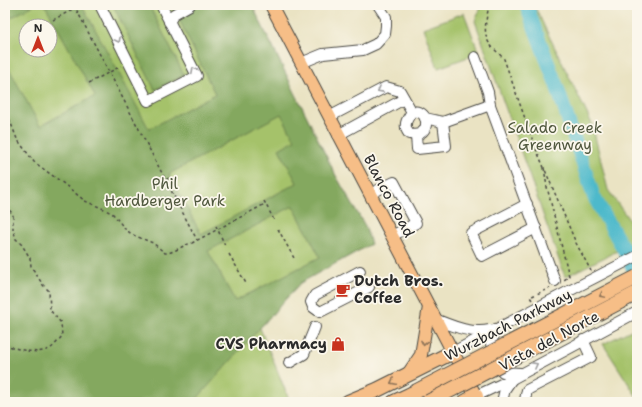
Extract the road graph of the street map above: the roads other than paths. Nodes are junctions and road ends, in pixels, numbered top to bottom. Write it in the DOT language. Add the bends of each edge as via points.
graph roads {
  1 [pos="100,5"];
  2 [pos="161,5"];
  3 [pos="190,5"];
  4 [pos="271,5"];
  5 [pos="378,5"];
  6 [pos="169,22"];
  7 [pos="475,57"];
  8 [pos="301,63"];
  9 [pos="404,99"];
  10 [pos="490,105"];
  11 [pos="412,112"];
  12 [pos="329,117"];
  13 [pos="425,118"];
  14 [pos="443,122"];
  15 [pos="338,135"];
  16 [pos="416,136"];
  17 [pos="370,194"];
  18 [pos="527,204"];
  19 [pos="536,228"];
  20 [pos="392,236"];
  21 [pos="637,256"];
  22 [pos="359,268"];
  23 [pos="637,277"];
  24 [pos="555,281"];
  25 [pos="369,287"];
  26 [pos="637,293"];
  27 [pos="429,307"];
  28 [pos="637,312"];
  29 [pos="435,319"];
  30 [pos="315,326"];
  31 [pos="496,329"];
  32 [pos="583,340"];
  33 [pos="453,352"];
  34 [pos="289,363"];
  35 [pos="408,374"];
  36 [pos="516,376"];
  37 [pos="473,400"];
  38 [pos="348,402"];
  39 [pos="394,402"];
  40 [pos="428,402"];
  41 [pos="442,402"];
  42 [pos="502,402"];
  43 [pos="526,402"];
  1 -- 6 [label="street, one-way" via="148,101 197,76"];
  2 -- 6 [label="street"];
  3 -- 6 [label="street" via="174,14"];
  4 -- 8 [label="main road, Blanco Road"];
  5 -- 8 [label="street" via="386,17 386,26 385,34 376,44 363,50 323,54"];
  7 -- 10 [label="street"];
  8 -- 12 [label="main road, Blanco Road"];
  9 -- 11 [label="street"];
  9 -- 12 [label="street, one-way" via="400,91 386,87"];
  9 -- 15 [label="street"];
  10 -- 14 [label="street"];
  10 -- 18 [label="street"];
  11 -- 13 [label="street" via="423,114"];
  11 -- 16 [label="street" via="405,122 406,130"];
  12 -- 15 [label="main road, Blanco Road"];
  13 -- 14 [label="street"];
  13 -- 16 [label="street" via="424,131"];
  14 -- 16 [label="street" via="446,146 418,149"];
  15 -- 17 [label="main road, Blanco Road"];
  17 -- 20 [label="main road, Blanco Road"];
  17 -- 20 [label="street" via="394,182 416,223"];
  18 -- 19 [label="street"];
  18 -- 19 [label="street" via="470,233 482,256"];
  19 -- 24 [label="street"];
  20 -- 27 [label="main road, Blanco Road"];
  21 -- 31 [label="street, Wurzbach Parkway, bridge"];
  22 -- 25 [label="street" via="314,295 311,302 313,307 320,312"];
  23 -- 39 [label="highway, Wurzbach Parkway, one-way, bridge"];
  26 -- 40 [label="highway, Wurzbach Parkway, bridge"];
  27 -- 29 [label="main road, Blanco Road"];
  27 -- 35 [label="main road, one-way" via="421,355"];
  28 -- 32 [label="street, Vista del Norte"];
  29 -- 31 [label="street" via="467,330 482,332"];
  29 -- 33 [label="main road, Blanco Road"];
  30 -- 34 [label="street" via="304,354"];
  31 -- 33 [label="street, Wurzbach Parkway"];
  31 -- 36 [label="street" via="490,347 495,359 503,372"];
  36 -- 32 [label="street, Vista del Norte, one-way"];
  32 -- 43 [label="street" via="591,357 527,390"];
  33 -- 35 [label="highway"];
  33 -- 37 [label="main road, Blanco Road"];
  35 -- 38 [label="highway, one-way"];
  35 -- 41 [label="highway" via="434,380 441,392"];
  36 -- 37 [label="street, Vista del Norte"];
  36 -- 42 [label="street" via="505,389"];
}
